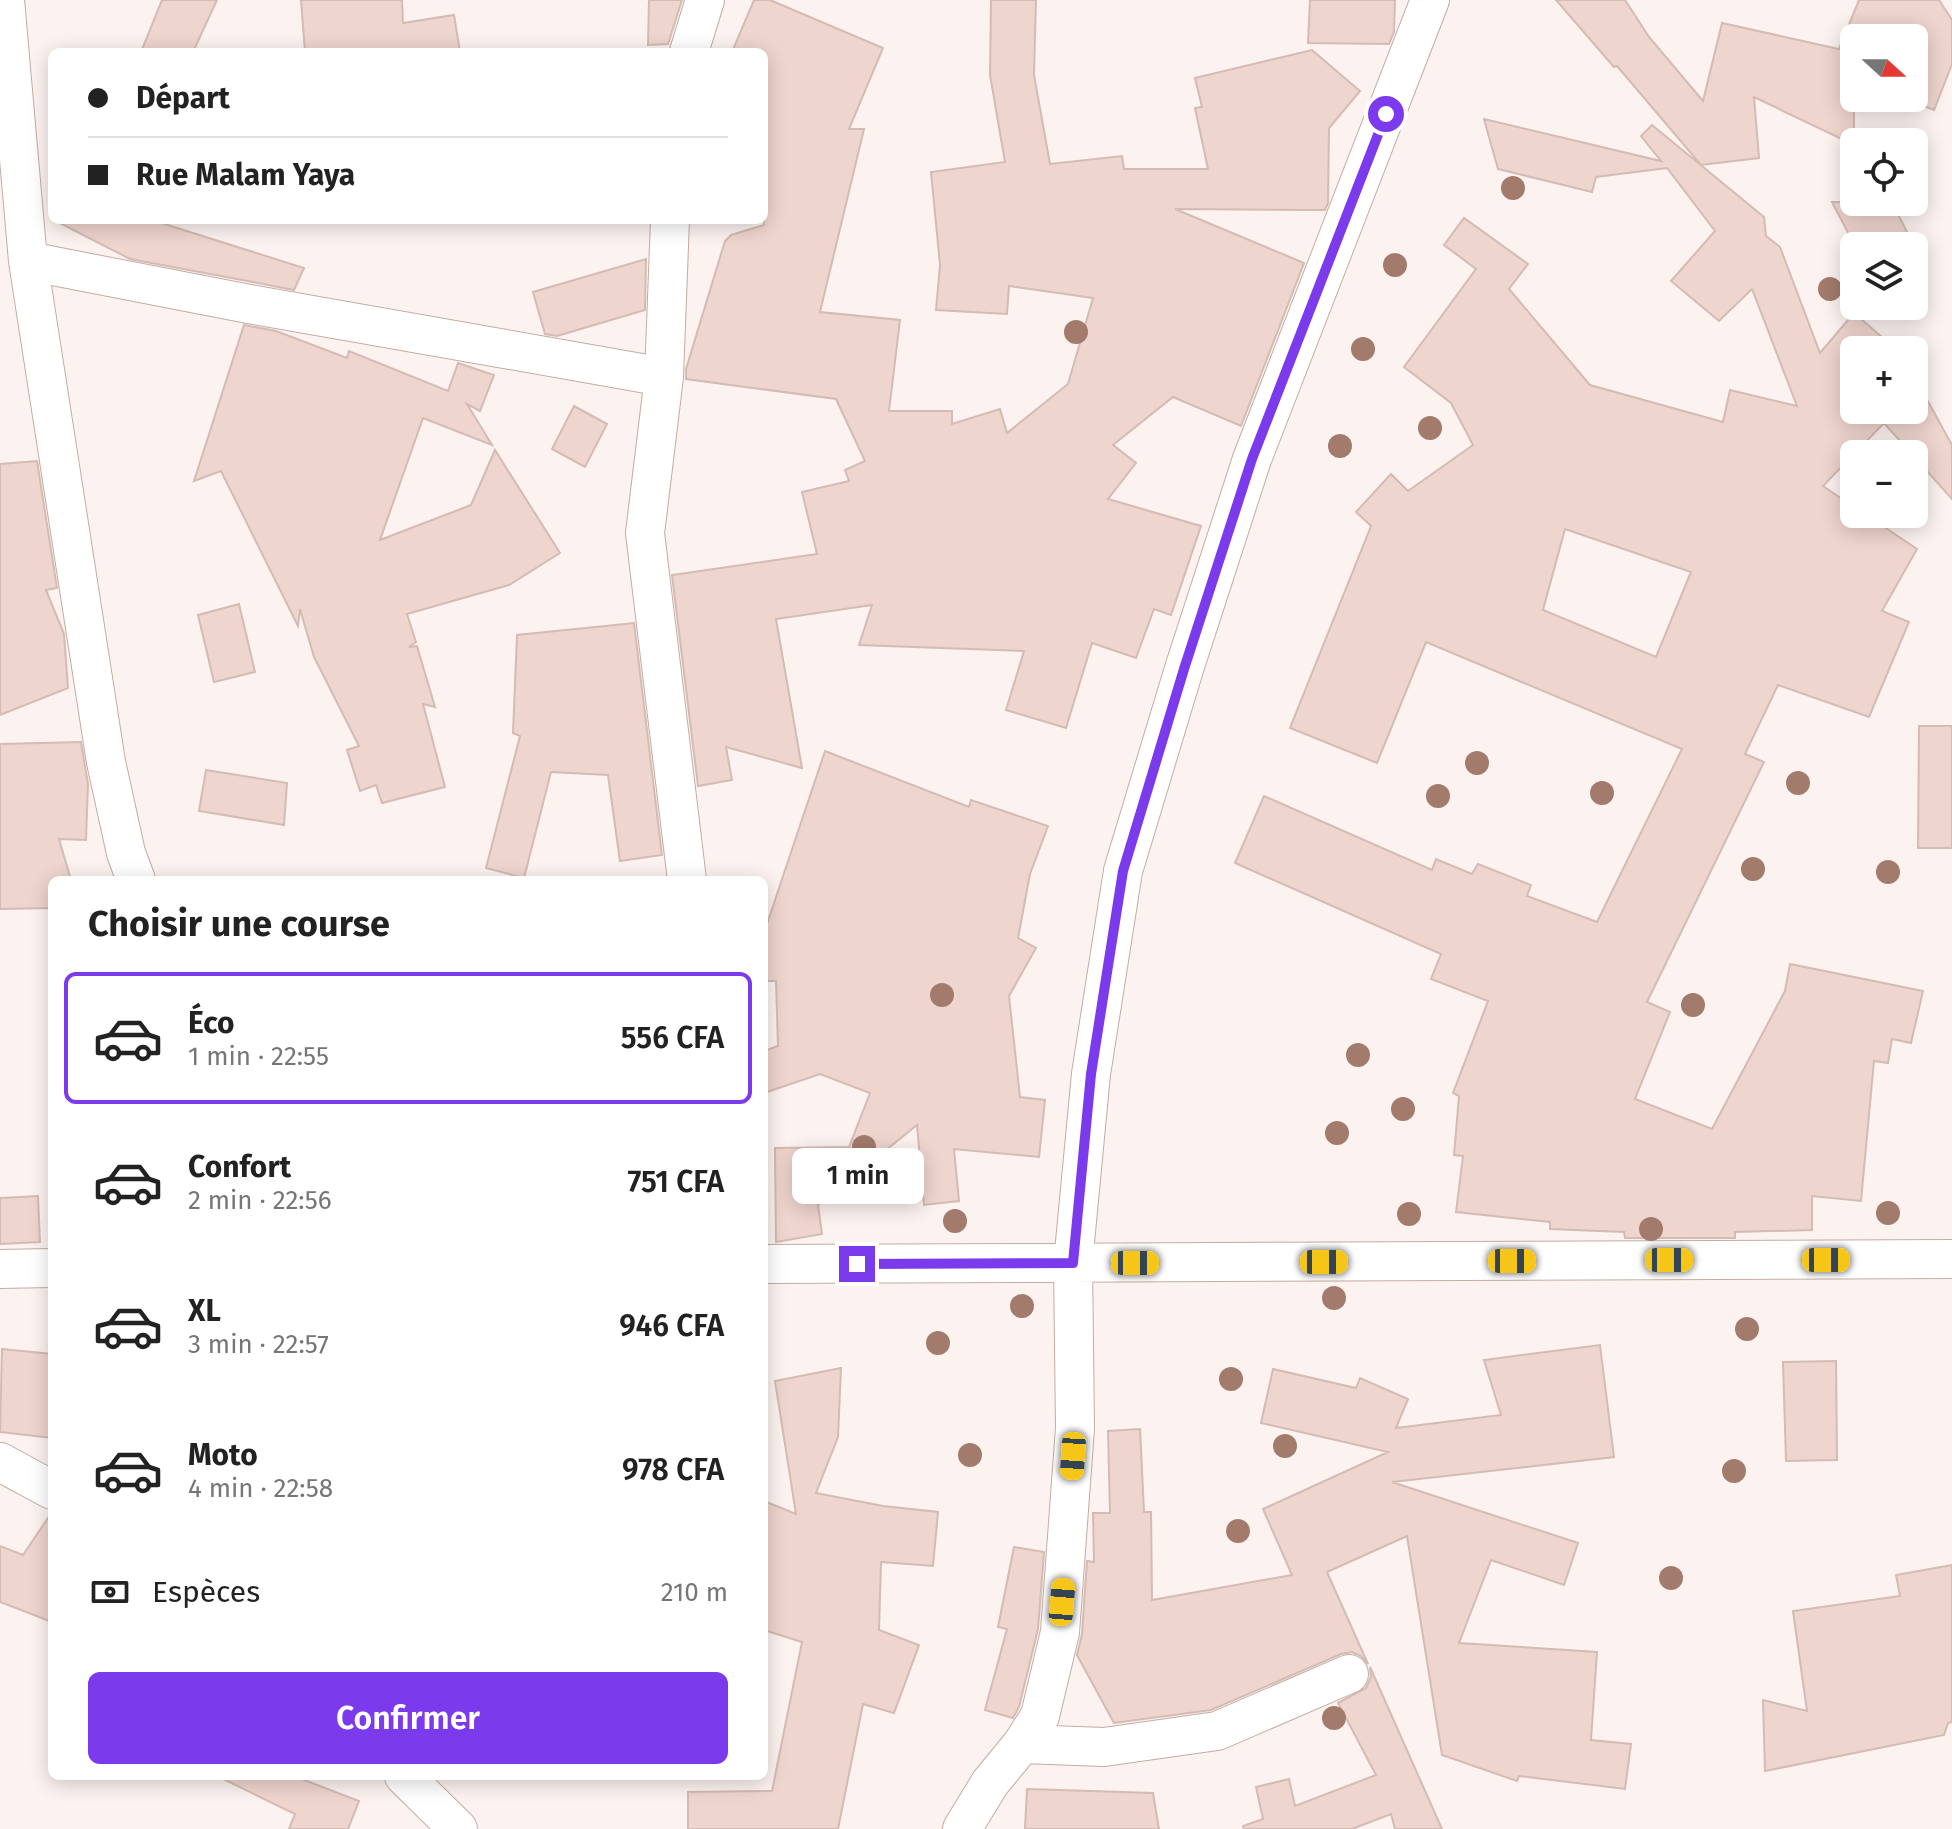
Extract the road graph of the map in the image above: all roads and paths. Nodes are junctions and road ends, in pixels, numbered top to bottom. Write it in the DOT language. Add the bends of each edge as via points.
graph roads {
  1 [pos="5,0"];
  2 [pos="705,0"];
  3 [pos="1430,0"];
  4 [pos="690,48"];
  5 [pos="670,224"];
  6 [pos="28,261"];
  7 [pos="664,377"];
  8 [pos="135,876"];
  9 [pos="687,876"];
  10 [pos="1952,1259"];
  11 [pos="1073,1263"];
  12 [pos="768,1264"];
  13 [pos="48,1268"];
  14 [pos="0,1269"];
  15 [pos="0,1462"];
  16 [pos="48,1488"];
  17 [pos="1349,1674"];
  18 [pos="1022,1744"];
  19 [pos="408,1780"];
  20 [pos="458,1829"];
  21 [pos="962,1829"];
  1 -- 6 [label="street"];
  2 -- 4 [label="street"];
  3 -- 11 [label="street" via="1252,459 1123,871 1091,1074"];
  5 -- 7 [label="street"];
  6 -- 7 [label="street"];
  6 -- 8 [label="street" via="106,762"];
  7 -- 9 [label="street" via="645,533"];
  10 -- 11 [label="street"];
  11 -- 12 [label="street"];
  11 -- 18 [label="street" via="1075,1428 1060,1632 1040,1716"];
  13 -- 14 [label="street"];
  15 -- 16 [label="street"];
  17 -- 18 [label="street" via="1217,1731 1104,1747"];
  18 -- 21 [label="street"];
  19 -- 20 [label="street"];
}
